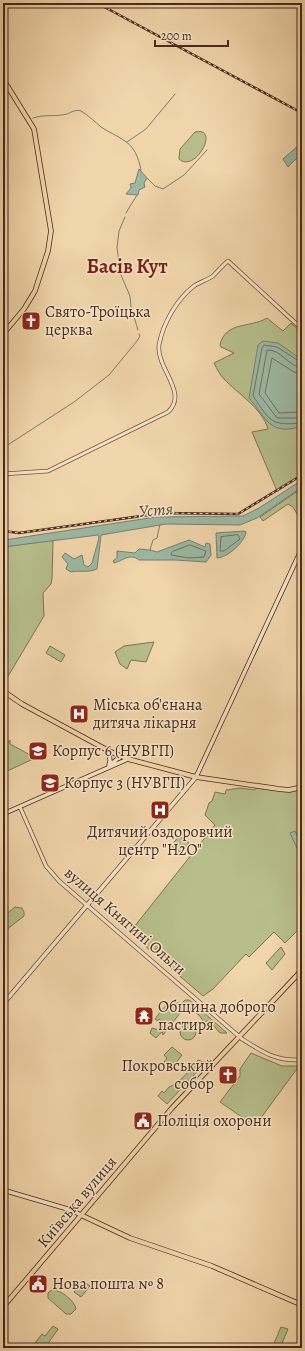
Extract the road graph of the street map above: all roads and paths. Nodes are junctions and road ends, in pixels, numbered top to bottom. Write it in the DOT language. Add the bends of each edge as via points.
graph roads {
  1 [pos="3,79"];
  2 [pos="302,329"];
  3 [pos="3,334"];
  4 [pos="3,474"];
  5 [pos="302,548"];
  6 [pos="3,691"];
  7 [pos="109,751"];
  8 [pos="121,756"];
  9 [pos="128,759"];
  10 [pos="119,762"];
  11 [pos="108,766"];
  12 [pos="196,778"];
  13 [pos="302,787"];
  14 [pos="20,807"];
  15 [pos="3,814"];
  16 [pos="88,905"];
  17 [pos="302,970"];
  18 [pos="3,1004"];
  19 [pos="239,1036"];
  20 [pos="302,1060"];
  21 [pos="3,1190"];
  22 [pos="81,1215"];
  23 [pos="302,1305"];
  24 [pos="3,1307"];
  1 -- 3 [label="main road" via="34,129 51,231 35,291 24,310"];
  2 -- 4 [label="street" via="228,260 213,276 194,286 172,309 159,347 160,358 176,400 168,412 48,472"];
  5 -- 12 [label="main road"];
  6 -- 7 [label="main road"];
  7 -- 8 [label="main road"];
  7 -- 11 [label="main road"];
  8 -- 9 [label="main road"];
  8 -- 10 [label="main road"];
  8 -- 11 [label="main road"];
  9 -- 10 [label="main road"];
  9 -- 12 [label="main road"];
  10 -- 11 [label="main road"];
  11 -- 14 [label="main road"];
  12 -- 13 [label="main road" via="289,790"];
  12 -- 16 [label="main road"];
  14 -- 15 [label="main road"];
  14 -- 16 [label="street, вулиця Княгині Ольги" via="46,866 59,881"];
  16 -- 18 [label="main road"];
  16 -- 19 [label="street, вулиця Княгині Ольги"];
  17 -- 19 [label="main road, Київська вулиця"];
  19 -- 20 [label="street, вулиця Княгині Ольги" via="275,1058"];
  19 -- 22 [label="main road, Київська вулиця" via="169,1111"];
  21 -- 22 [label="main road"];
  22 -- 23 [label="main road" via="130,1238 212,1266"];
  22 -- 24 [label="main road, Київська вулиця"];
}
